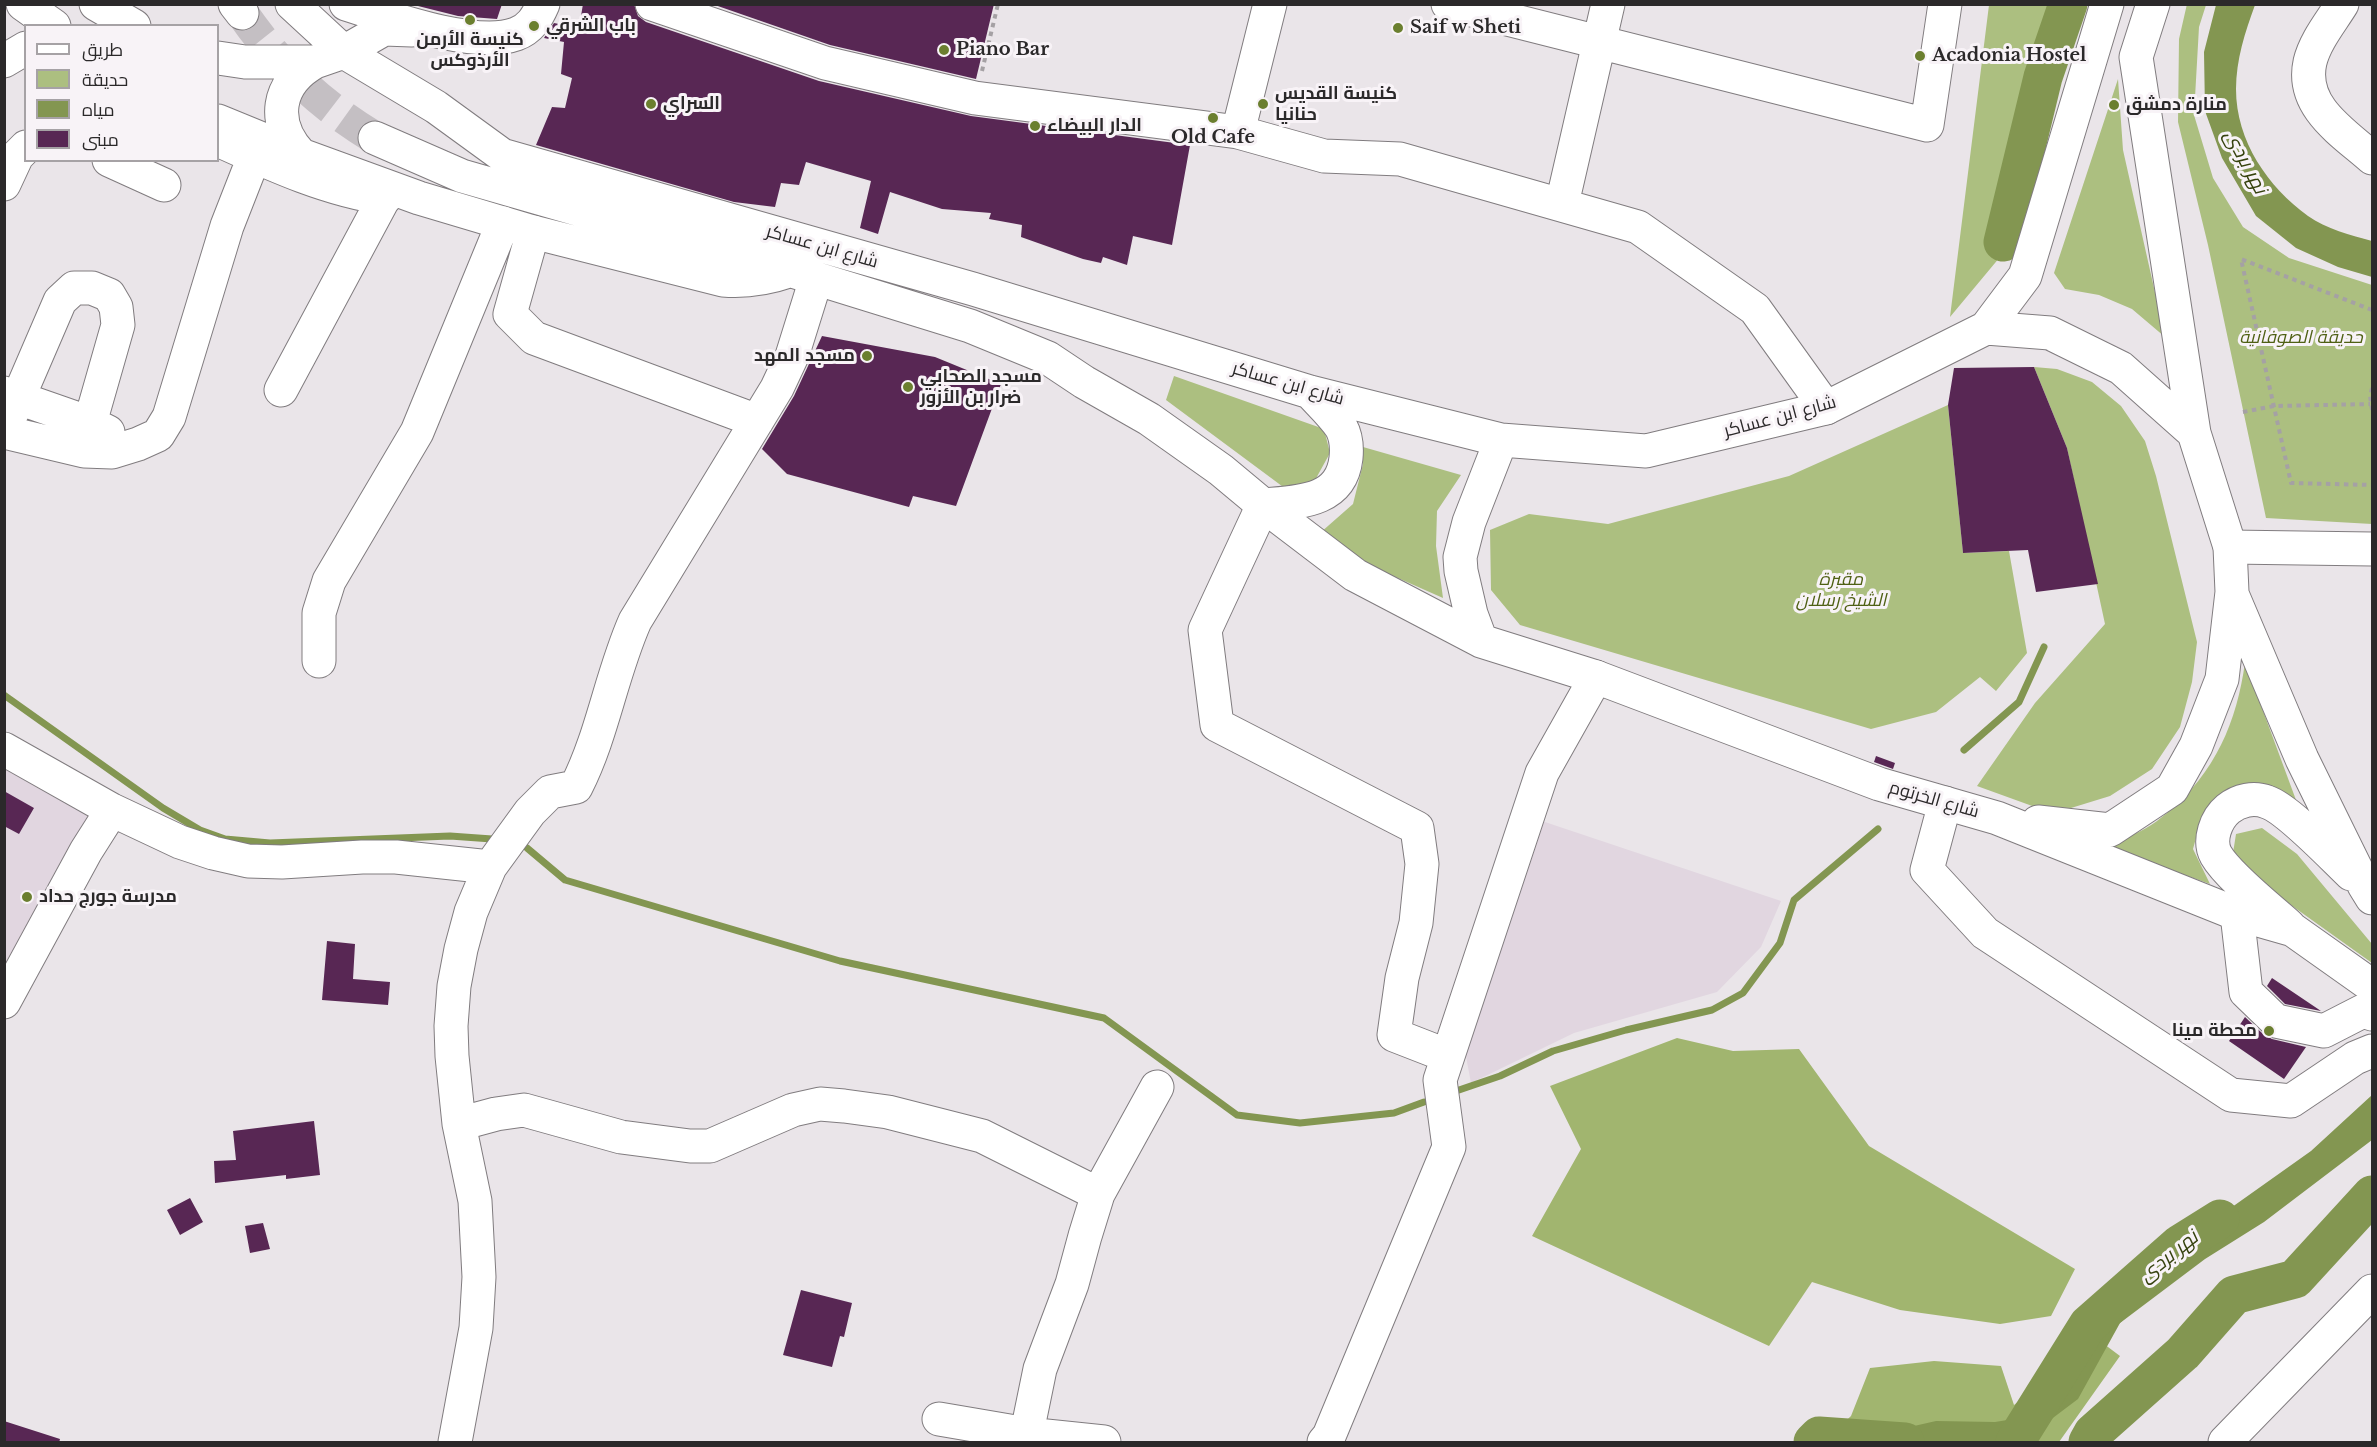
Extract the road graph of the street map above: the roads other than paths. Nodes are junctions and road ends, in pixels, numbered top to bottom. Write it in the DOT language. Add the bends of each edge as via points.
graph roads {
  1 [pos="23,4"];
  2 [pos="96,4"];
  3 [pos="291,4"];
  4 [pos="346,4"];
  5 [pos="543,4"];
  6 [pos="652,4"];
  7 [pos="1270,4"];
  8 [pos="1448,4"];
  9 [pos="1608,4"];
  10 [pos="1945,4"];
  11 [pos="2107,4"];
  12 [pos="2153,4"];
  13 [pos="2342,4"];
  14 [pos="51,24"];
  15 [pos="131,24"];
  16 [pos="426,29"];
  17 [pos="1599,42"];
  18 [pos="24,49"];
  19 [pos="219,57"];
  20 [pos="329,57"];
  21 [pos="4,61"];
  22 [pos="219,121"];
  23 [pos="1238,132"];
  24 [pos="375,138"];
  25 [pos="219,140"];
  26 [pos="24,149"];
  27 [pos="301,155"];
  28 [pos="254,157"];
  29 [pos="2373,158"];
  30 [pos="113,162"];
  31 [pos="4,184"];
  32 [pos="164,185"];
  33 [pos="384,198"];
  34 [pos="419,198"];
  35 [pos="1562,204"];
  36 [pos="518,228"];
  37 [pos="804,275"];
  38 [pos="1986,328"];
  39 [pos="281,390"];
  40 [pos="1310,392"];
  41 [pos="12,396"];
  42 [pos="1826,408"];
  43 [pos="757,422"];
  44 [pos="90,423"];
  45 [pos="4,432"];
  46 [pos="2194,433"];
  47 [pos="1501,440"];
  48 [pos="138,444"];
  49 [pos="1263,505"];
  50 [pos="2230,547"];
  51 [pos="2373,549"];
  52 [pos="2232,592"];
  53 [pos="1481,641"];
  54 [pos="319,661"];
  55 [pos="1596,677"];
  56 [pos="4,749"];
  57 [pos="1945,803"];
  58 [pos="112,810"];
  59 [pos="1997,818"];
  60 [pos="490,867"];
  61 [pos="2368,892"];
  62 [pos="2237,914"];
  63 [pos="2293,930"];
  64 [pos="2373,986"];
  65 [pos="4,1002"];
  66 [pos="2373,1014"];
  67 [pos="2373,1051"];
  68 [pos="1448,1056"];
  69 [pos="1157,1087"];
  70 [pos="459,1124"];
  71 [pos="1098,1194"];
  72 [pos="2372,1295"];
  73 [pos="939,1419"];
  74 [pos="1026,1438"];
  75 [pos="455,1443"];
  76 [pos="1104,1443"];
  77 [pos="1324,1443"];
  78 [pos="2225,1443"];
  1 -- 14 [label="street"];
  2 -- 15 [label="street"];
  3 -- 20 [label="street, شارع ابن عساكر"];
  4 -- 16 [label="street"];
  5 -- 16 [label="street" via="525,29 495,39"];
  6 -- 23 [label="street" via="825,63 975,98"];
  7 -- 23 [label="street"];
  8 -- 17 [label="street"];
  9 -- 17 [label="street"];
  10 -- 17 [label="street" via="1927,125"];
  11 -- 38 [label="street, شارع ابن عساكر" via="2025,276"];
  12 -- 46 [label="street" via="2136,57"];
  13 -- 29 [label="street" via="2310,62 2310,87 2320,111"];
  16 -- 20 [label="street" via="384,29"];
  17 -- 35 [label="street"];
  18 -- 21 [label="street"];
  19 -- 20 [label="street" via="245,62"];
  20 -- 27 [label="street" via="304,68 287,87 281,111 286,135"];
  20 -- 40 [label="street, شارع ابن عساكر" via="436,107 502,155 974,289"];
  22 -- 27 [label="street"];
  23 -- 35 [label="street" via="1324,156 1400,159"];
  24 -- 37 [label="street, شارع ابن عساكر" via="462,176"];
  25 -- 28 [label="street"];
  26 -- 31 [label="street"];
  27 -- 34 [label="street"];
  28 -- 33 [label="street"];
  28 -- 48 [label="street" via="227,226 169,417 158,435"];
  30 -- 32 [label="street"];
  33 -- 34 [label="street"];
  33 -- 39 [label="street"];
  34 -- 36 [label="street"];
  35 -- 42 [label="street" via="1638,227 1755,309"];
  36 -- 37 [label="street" via="723,280 746,282"];
  36 -- 43 [label="street" via="510,314 534,338"];
  36 -- 54 [label="street" via="417,432 329,581 319,613"];
  37 -- 43 [label="street" via="792,356"];
  37 -- 49 [label="street, شارع ابن عساكر" via="970,326 1048,358 1149,419"];
  38 -- 42 [label="street, شارع ابن عساكر"];
  38 -- 46 [label="street" via="2050,333 2121,368"];
  40 -- 47 [label="street, شارع ابن عساكر"];
  40 -- 49 [label="street" via="1341,428 1347,451 1342,473 1317,498"];
  41 -- 44 [label="street"];
  41 -- 44 [label="street" via="60,301 74,288 92,288 109,295 116,307 118,325"];
  41 -- 45 [label="street"];
  42 -- 47 [label="street, شارع ابن عساكر" via="1646,451"];
  43 -- 60 [label="street" via="635,621 592,751 576,787 550,792 530,812"];
  44 -- 48 [label="street"];
  45 -- 48 [label="street" via="84,451 112,452"];
  46 -- 50 [label="street"];
  47 -- 53 [label="street" via="1469,522 1461,557 1461,572"];
  49 -- 53 [label="street, شارع ابن عساكر" via="1355,575"];
  49 -- 68 [label="street" via="1205,630 1217,725 1417,828 1422,864 1416,923 1402,978 1394,1035"];
  50 -- 51 [label="street"];
  50 -- 52 [label="street"];
  52 -- 59 [label="street" via="2222,679 2196,746 2172,789 2110,830"];
  52 -- 61 [label="street" via="2302,759"];
  53 -- 55 [label="street, شارع الخرتوم"];
  55 -- 57 [label="street, شارع الخرتوم" via="1879,784"];
  55 -- 68 [label="street" via="1542,773"];
  56 -- 58 [label="street"];
  57 -- 59 [label="street, شارع الخرتوم"];
  57 -- 67 [label="street" via="1927,870 1985,933 2230,1095 2291,1101 2355,1058"];
  58 -- 60 [label="street" via="180,842 248,861 396,857"];
  58 -- 65 [label="street"];
  59 -- 62 [label="street, شارع الخرتوم"];
  60 -- 70 [label="street" via="471,912 454,986 452,1056"];
  61 -- 63 [label="street" via="2276,807 2255,800 2234,804 2218,820 2215,853"];
  62 -- 63 [label="street, شارع الخرتوم"];
  62 -- 66 [label="street" via="2246,992 2276,1021 2324,1031 2363,1011"];
  63 -- 64 [label="street, شارع الخرتوم"];
  68 -- 77 [label="street" via="1440,1080 1449,1147"];
  69 -- 71 [label="street"];
  70 -- 71 [label="street" via="524,1110 621,1137 711,1146 793,1110 820,1104 844,1106 888,1112 982,1136"];
  70 -- 75 [label="street" via="475,1201 479,1277 476,1328"];
  71 -- 74 [label="street" via="1072,1284 1040,1369"];
  72 -- 78 [label="street"];
  73 -- 74 [label="street"];
  74 -- 76 [label="street"];
}
